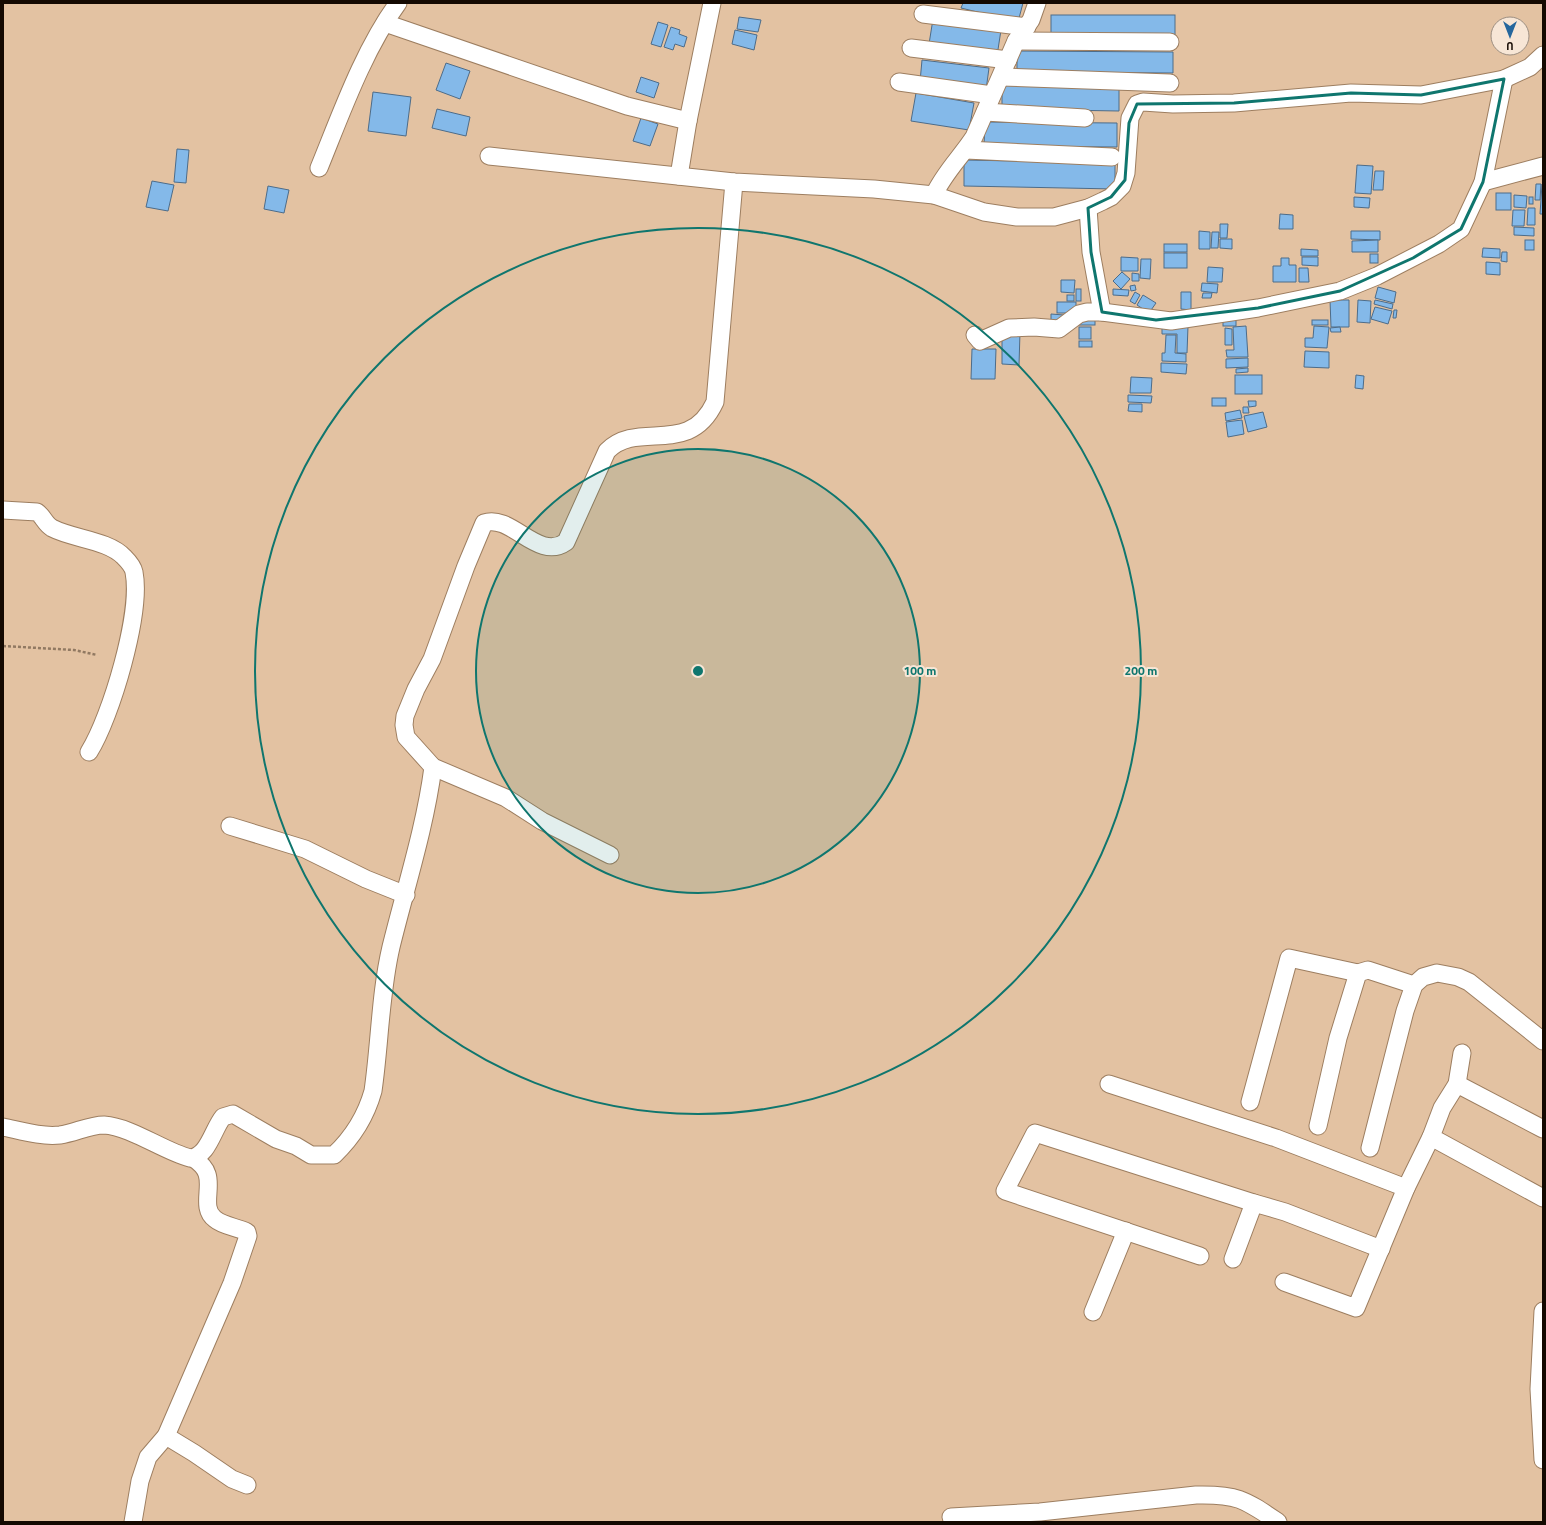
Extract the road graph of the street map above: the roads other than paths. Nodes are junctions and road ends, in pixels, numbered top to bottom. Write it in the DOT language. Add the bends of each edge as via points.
graph roads {
  1 [pos="398,3"];
  2 [pos="712,3"];
  3 [pos="1037,3"];
  4 [pos="923,14"];
  5 [pos="385,23"];
  6 [pos="1027,27"];
  7 [pos="1016,41"];
  8 [pos="1170,42"];
  9 [pos="911,48"];
  10 [pos="1543,55"];
  11 [pos="1008,60"];
  12 [pos="1000,77"];
  13 [pos="1504,80"];
  14 [pos="898,82"];
  15 [pos="1170,83"];
  16 [pos="992,95"];
  17 [pos="985,112"];
  18 [pos="1085,118"];
  19 [pos="688,121"];
  20 [pos="966,150"];
  21 [pos="489,156"];
  22 [pos="1112,157"];
  23 [pos="1543,166"];
  24 [pos="320,168"];
  25 [pos="679,176"];
  26 [pos="734,182"];
  27 [pos="1483,182"];
  28 [pos="934,195"];
  29 [pos="1088,208"];
  30 [pos="1102,312"];
  31 [pos="975,335"];
  32 [pos="3,510"];
  33 [pos="88,752"];
  34 [pos="433,767"];
  35 [pos="230,826"];
  36 [pos="610,855"];
  37 [pos="406,894"];
  38 [pos="1358,973"];
  39 [pos="1414,985"];
  40 [pos="1543,1041"];
  41 [pos="1462,1053"];
  42 [pos="1109,1084"];
  43 [pos="1457,1084"];
  44 [pos="1250,1102"];
  45 [pos="1318,1126"];
  46 [pos="3,1127"];
  47 [pos="1543,1129"];
  48 [pos="1430,1137"];
  49 [pos="1370,1148"];
  50 [pos="193,1158"];
  51 [pos="1406,1188"];
  52 [pos="1543,1198"];
  53 [pos="1254,1203"];
  54 [pos="1126,1232"];
  55 [pos="1381,1249"];
  56 [pos="1200,1256"];
  57 [pos="1233,1259"];
  58 [pos="1284,1282"];
  59 [pos="1543,1311"];
  60 [pos="1093,1312"];
  61 [pos="166,1436"];
  62 [pos="1543,1460"];
  63 [pos="247,1485"];
  64 [pos="951,1518"];
  65 [pos="133,1522"];
  66 [pos="1278,1522"];
  1 -- 5 [label="street"];
  2 -- 19 [label="street"];
  3 -- 6 [label="street"];
  4 -- 6 [label="street"];
  5 -- 19 [label="street" via="627,106"];
  5 -- 24 [label="street" via="344,108"];
  6 -- 7 [label="street"];
  7 -- 8 [label="street"];
  7 -- 11 [label="street"];
  9 -- 11 [label="street"];
  10 -- 13 [label="street" via="1530,68"];
  11 -- 12 [label="street"];
  12 -- 15 [label="street"];
  12 -- 16 [label="street"];
  13 -- 27 [label="street"];
  13 -- 29 [label="street" via="1422,95 1351,93 1234,103 1143,102 1137,104 1129,123 1125,180 1122,186 1111,197"];
  14 -- 16 [label="street"];
  16 -- 17 [label="street"];
  17 -- 18 [label="street"];
  17 -- 20 [label="street"];
  19 -- 25 [label="street"];
  20 -- 22 [label="street"];
  20 -- 28 [label="street" via="947,173"];
  21 -- 25 [label="street"];
  23 -- 27 [label="street"];
  25 -- 26 [label="street"];
  26 -- 28 [label="street" via="874,188"];
  26 -- 34 [label="street" via="715,402 711,411 700,423 681,434 620,441 613,445 607,451 566,542 557,547 542,544 498,521 484,523 432,659 405,716 406,738"];
  27 -- 30 [label="street" via="1461,229 1439,244 1377,276 1340,291 1258,308 1171,321"];
  28 -- 29 [label="street" via="984,212 1017,217 1054,217"];
  29 -- 30 [label="street"];
  30 -- 31 [label="street" via="1080,314 1059,329 1009,328 980,341"];
  32 -- 33 [label="street" via="37,512 51,527 117,551 134,571 135,599 123,663 99,731"];
  34 -- 36 [label="street" via="506,798"];
  34 -- 37 [label="street" via="426,815"];
  35 -- 37 [label="street" via="305,849 366,879"];
  37 -- 50 [label="street" via="383,988 373,1091 369,1105 350,1140 334,1154 311,1155 276,1139 239,1115 230,1114 221,1120 205,1148"];
  38 -- 39 [label="street" via="1368,970"];
  38 -- 44 [label="street" via="1289,958"];
  38 -- 45 [label="street" via="1338,1038"];
  39 -- 40 [label="street" via="1430,974 1458,977 1469,982"];
  39 -- 49 [label="street"];
  41 -- 43 [label="street"];
  42 -- 51 [label="street" via="1276,1138"];
  43 -- 47 [label="street"];
  43 -- 48 [label="street" via="1442,1108"];
  46 -- 50 [label="street" via="49,1136 104,1125 118,1128"];
  48 -- 51 [label="street"];
  48 -- 52 [label="street"];
  50 -- 61 [label="street" via="203,1166 208,1175 208,1209 211,1215 218,1222 247,1232 248,1236 232,1283"];
  51 -- 55 [label="street"];
  53 -- 54 [label="street" via="1035,1133 1005,1191"];
  53 -- 55 [label="street" via="1285,1212"];
  53 -- 57 [label="street"];
  54 -- 56 [label="street"];
  54 -- 60 [label="street"];
  55 -- 58 [label="street" via="1356,1308"];
  59 -- 62 [label="street" via="1539,1389"];
  61 -- 63 [label="street" via="232,1479"];
  61 -- 65 [label="street" via="148,1457 140,1481"];
  64 -- 66 [label="street" via="1005,1516 1196,1495 1221,1495 1235,1497 1251,1504"];
}
